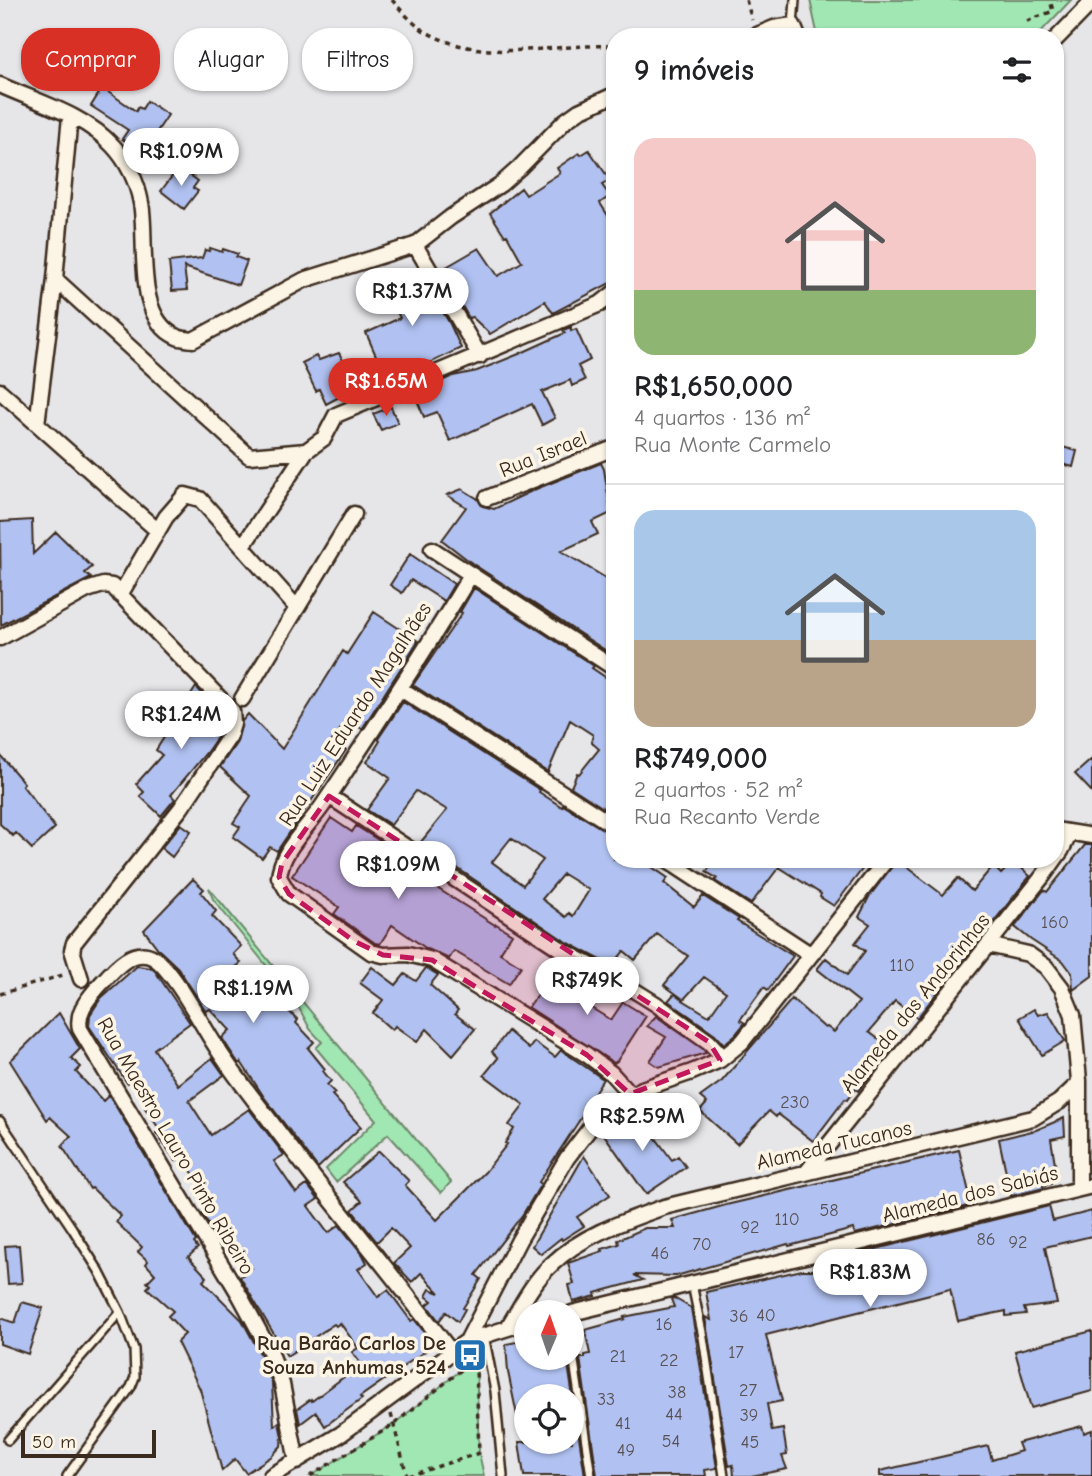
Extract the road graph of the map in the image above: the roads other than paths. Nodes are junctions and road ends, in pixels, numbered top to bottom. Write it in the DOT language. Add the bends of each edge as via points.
graph roads {
  1 [pos="795,0"];
  2 [pos="1092,2"];
  3 [pos="795,28"];
  4 [pos="1064,31"];
  5 [pos="0,85"];
  6 [pos="606,99"];
  7 [pos="70,116"];
  8 [pos="415,245"];
  9 [pos="55,279"];
  10 [pos="606,299"];
  11 [pos="480,356"];
  12 [pos="0,391"];
  13 [pos="37,424"];
  14 [pos="306,451"];
  15 [pos="606,451"];
  16 [pos="486,498"];
  17 [pos="354,514"];
  18 [pos="158,531"];
  19 [pos="243,546"];
  20 [pos="432,549"];
  21 [pos="470,576"];
  22 [pos="120,595"];
  23 [pos="297,608"];
  24 [pos="0,638"];
  25 [pos="606,663"];
  26 [pos="401,689"];
  27 [pos="242,699"];
  28 [pos="329,796"];
  29 [pos="606,821"];
  30 [pos="1064,831"];
  31 [pos="1092,836"];
  32 [pos="679,868"];
  33 [pos="880,868"];
  34 [pos="1049,868"];
  35 [pos="988,945"];
  36 [pos="810,954"];
  37 [pos="79,974"];
  38 [pos="723,1057"];
  39 [pos="1079,1083"];
  40 [pos="630,1094"];
  41 [pos="0,1121"];
  42 [pos="806,1172"];
  43 [pos="1085,1187"];
  44 [pos="692,1284"];
  45 [pos="584,1310"];
  46 [pos="120,1312"];
  47 [pos="514,1325"];
  48 [pos="508,1327"];
  49 [pos="484,1334"];
  50 [pos="467,1341"];
  51 [pos="451,1352"];
  52 [pos="575,1370"];
  53 [pos="8,1440"];
  54 [pos="297,1462"];
  55 [pos="67,1476"];
  56 [pos="271,1476"];
  57 [pos="503,1476"];
  58 [pos="591,1476"];
  59 [pos="724,1476"];
  1 -- 3 [label="lane"];
  2 -- 4 [label="street"];
  5 -- 7 [label="street"];
  6 -- 8 [label="street" via="565,121 500,184"];
  7 -- 8 [label="street" via="113,145 134,176 150,305 163,326 177,337 193,340 304,281"];
  7 -- 9 [label="street"];
  8 -- 11 [label="street"];
  9 -- 13 [label="street"];
  9 -- 14 [label="street" via="249,456"];
  10 -- 11 [label="street"];
  11 -- 14 [label="street" via="336,415 324,438"];
  12 -- 13 [label="street"];
  13 -- 18 [label="street"];
  14 -- 19 [label="street"];
  15 -- 16 [label="street, Rua Israel"];
  17 -- 23 [label="street"];
  18 -- 19 [label="street" via="185,495 200,499"];
  18 -- 22 [label="street"];
  19 -- 23 [label="street"];
  20 -- 21 [label="street"];
  21 -- 25 [label="street"];
  21 -- 26 [label="street, Rua Luiz Eduardo Magalhães"];
  22 -- 24 [label="street" via="112,586 88,590"];
  22 -- 37 [label="street" via="234,718 229,737 181,808 74,943"];
  23 -- 27 [label="street"];
  26 -- 28 [label="street, Rua Luiz Eduardo Magalhães"];
  26 -- 29 [label="street"];
  28 -- 38 [label="street" via="565,952 656,1004"];
  28 -- 40 [label="street, Rua Luiz Eduardo Magalhães" via="285,857 279,877 289,894 372,952 432,960 587,1055"];
  30 -- 31 [label="street"];
  32 -- 36 [label="street"];
  33 -- 36 [label="street"];
  34 -- 35 [label="street, Alameda das Andorinhas"];
  35 -- 39 [label="street" via="1028,954 1046,967 1062,988 1073,1015"];
  35 -- 42 [label="street, Alameda das Andorinhas"];
  36 -- 38 [label="street" via="742,1042"];
  38 -- 40 [label="street"];
  39 -- 42 [label="street, Alameda Tucanos" via="1033,1118"];
  39 -- 43 [label="street"];
  40 -- 50 [label="street" via="604,1110 567,1158"];
  41 -- 46 [label="lane" via="79,1238"];
  42 -- 48 [label="street, Alameda Tucanos" via="664,1207 613,1226 551,1264"];
  43 -- 44 [label="street, Alameda dos Sabiás"];
  44 -- 45 [label="street, Alameda dos Sabiás"];
  44 -- 59 [label="lane"];
  46 -- 53 [label="lane"];
  46 -- 55 [label="lane" via="134,1349 135,1377 121,1404"];
  47 -- 48 [label="street"];
  48 -- 49 [label="street"];
  49 -- 50 [label="street"];
  49 -- 57 [label="lane"];
  50 -- 51 [label="street"];
  51 -- 54 [label="street"];
  51 -- 54 [label="street, Rua Maestro Lauro Pinto Ribeiro" via="224,1060 170,976 153,958 127,959 91,996 79,1014 80,1029 271,1353 282,1384"];
  52 -- 58 [label="lane"];
  54 -- 56 [label="street"];
}
